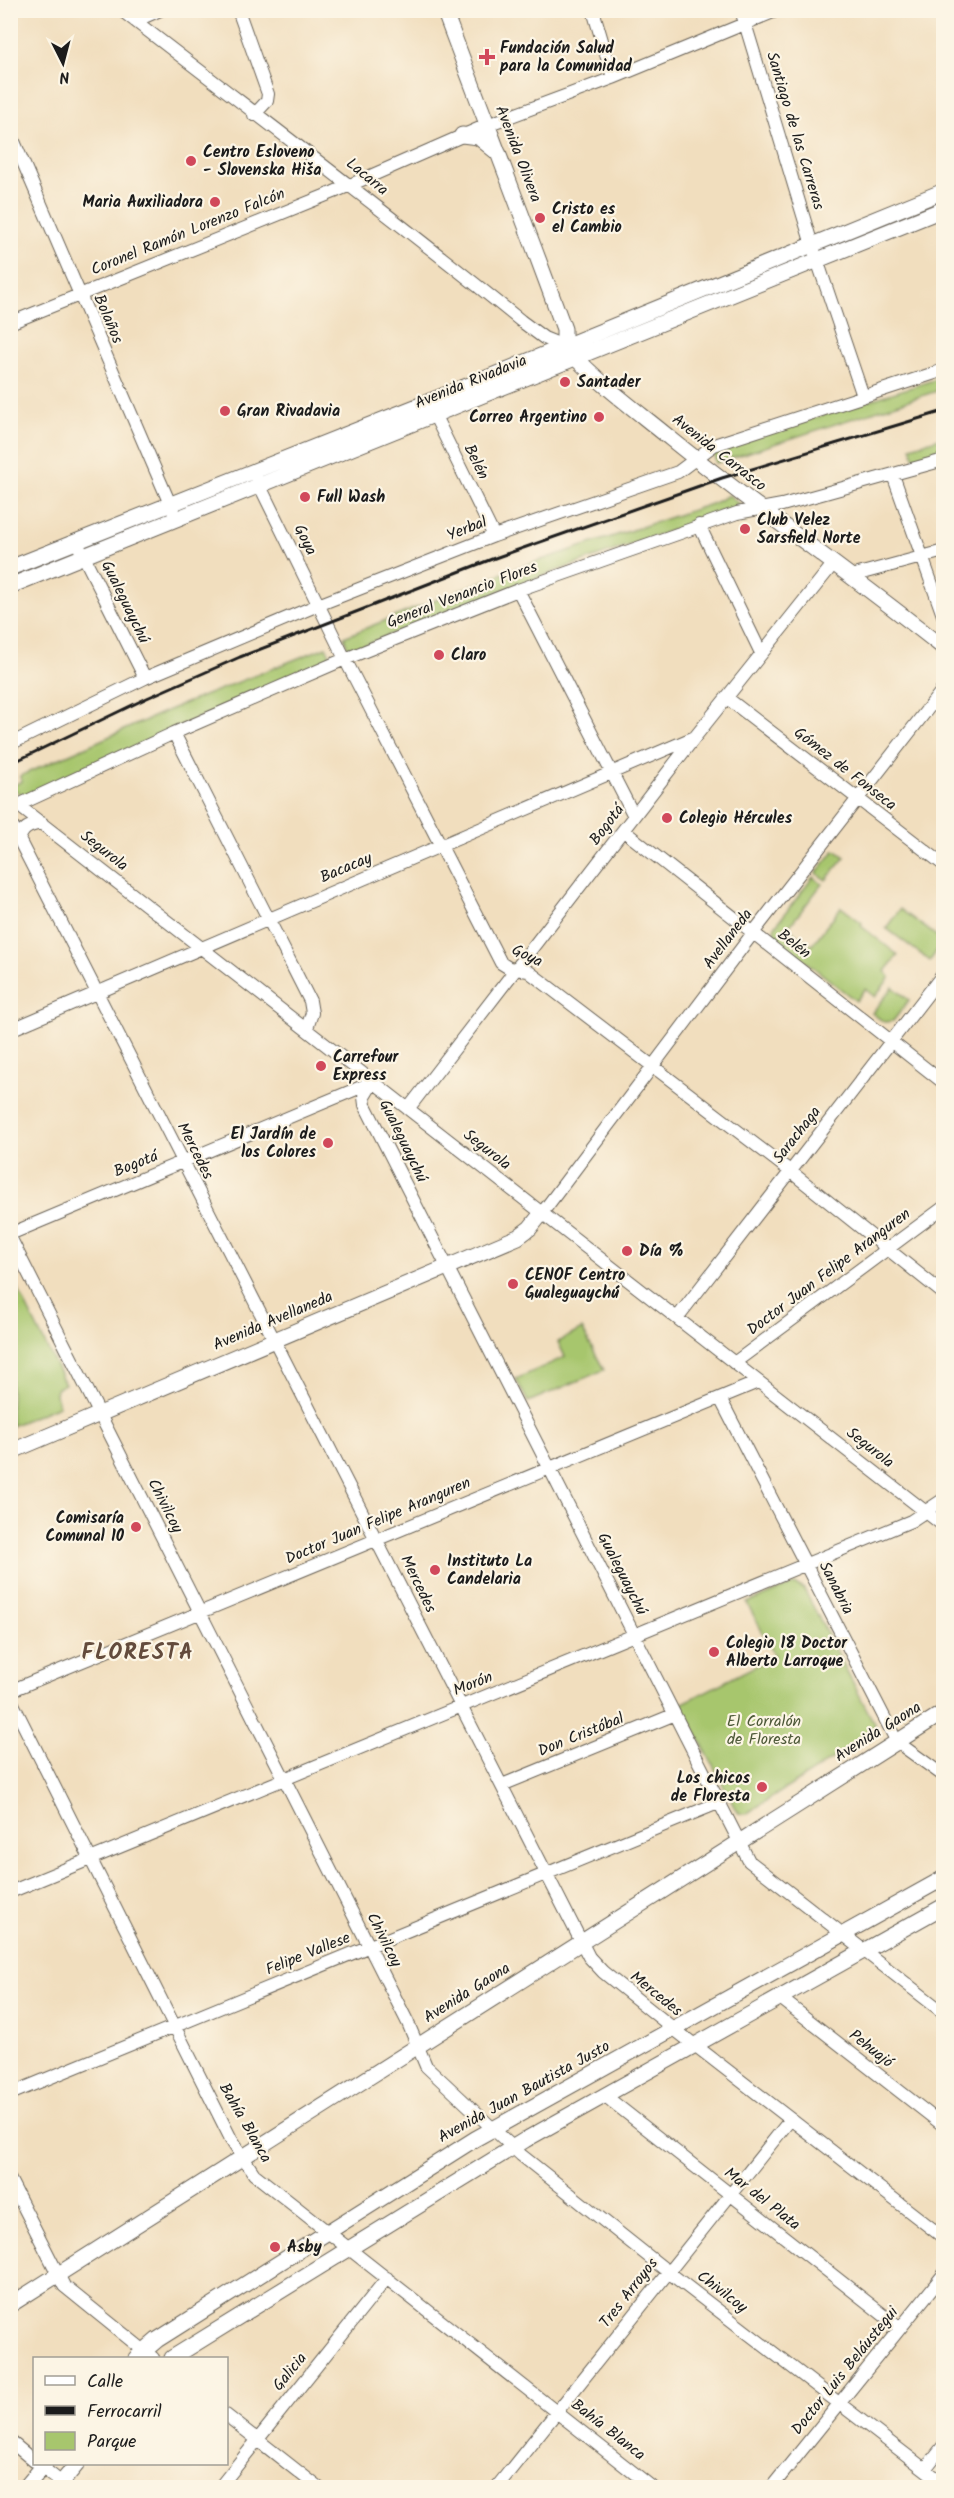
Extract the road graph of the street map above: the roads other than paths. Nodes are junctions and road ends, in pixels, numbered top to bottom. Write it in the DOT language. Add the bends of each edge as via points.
graph roads {
  1 [pos="121,10"];
  2 [pos="160,10"];
  3 [pos="238,10"];
  4 [pos="444,10"];
  5 [pos="593,10"];
  6 [pos="741,10"];
  7 [pos="778,10"];
  8 [pos="135,21"];
  9 [pos="745,24"];
  10 [pos="613,78"];
  11 [pos="254,115"];
  12 [pos="487,125"];
  13 [pos="10,132"];
  14 [pos="462,135"];
  15 [pos="501,156"];
  16 [pos="350,184"];
  17 [pos="944,191"];
  18 [pos="944,209"];
  19 [pos="812,245"];
  20 [pos="818,261"];
  21 [pos="79,294"];
  22 [pos="10,323"];
  23 [pos="564,346"];
  24 [pos="576,358"];
  25 [pos="944,370"];
  26 [pos="863,396"];
  27 [pos="431,409"];
  28 [pos="696,459"];
  29 [pos="944,460"];
  30 [pos="252,472"];
  31 [pos="893,475"];
  32 [pos="260,487"];
  33 [pos="170,504"];
  34 [pos="762,509"];
  35 [pos="176,519"];
  36 [pos="699,525"];
  37 [pos="494,536"];
  38 [pos="76,541"];
  39 [pos="944,551"];
  40 [pos="923,556"];
  41 [pos="84,557"];
  42 [pos="834,563"];
  43 [pos="10,568"];
  44 [pos="851,576"];
  45 [pos="10,586"];
  46 [pos="518,590"];
  47 [pos="318,605"];
  48 [pos="944,618"];
  49 [pos="944,648"];
  50 [pos="761,653"];
  51 [pos="345,658"];
  52 [pos="145,678"];
  53 [pos="944,688"];
  54 [pos="727,698"];
  55 [pos="174,733"];
  56 [pos="695,737"];
  57 [pos="10,744"];
  58 [pos="612,772"];
  59 [pos="858,800"];
  60 [pos="13,804"];
  61 [pos="634,816"];
  62 [pos="10,822"];
  63 [pos="42,823"];
  64 [pos="624,831"];
  65 [pos="19,840"];
  66 [pos="441,845"];
  67 [pos="944,865"];
  68 [pos="268,920"];
  69 [pos="753,933"];
  70 [pos="203,948"];
  71 [pos="516,969"];
  72 [pos="944,973"];
  73 [pos="97,993"];
  74 [pos="307,1028"];
  75 [pos="10,1030"];
  76 [pos="891,1042"];
  77 [pos="652,1067"];
  78 [pos="373,1082"];
  79 [pos="944,1083"];
  80 [pos="408,1109"];
  81 [pos="182,1163"];
  82 [pos="790,1172"];
  83 [pos="944,1207"];
  84 [pos="542,1213"];
  85 [pos="10,1235"];
  86 [pos="888,1248"];
  87 [pos="447,1267"];
  88 [pos="944,1294"];
  89 [pos="677,1318"];
  90 [pos="274,1340"];
  91 [pos="735,1363"];
  92 [pos="758,1383"];
  93 [pos="720,1398"];
  94 [pos="99,1415"];
  95 [pos="10,1452"];
  96 [pos="548,1467"];
  97 [pos="944,1499"];
  98 [pos="926,1512"];
  99 [pos="944,1526"];
  100 [pos="378,1539"];
  101 [pos="806,1565"];
  102 [pos="201,1612"];
  103 [pos="635,1636"];
  104 [pos="10,1691"];
  105 [pos="10,1698"];
  106 [pos="460,1707"];
  107 [pos="944,1712"];
  108 [pos="673,1715"];
  109 [pos="897,1742"];
  110 [pos="944,1776"];
  111 [pos="285,1780"];
  112 [pos="502,1785"];
  113 [pos="718,1803"];
  114 [pos="738,1842"];
  115 [pos="90,1858"];
  116 [pos="546,1875"];
  117 [pos="944,1878"];
  118 [pos="10,1892"];
  119 [pos="944,1906"];
  120 [pos="844,1934"];
  121 [pos="580,1943"];
  122 [pos="369,1947"];
  123 [pos="863,1950"];
  124 [pos="779,1997"];
  125 [pos="944,2013"];
  126 [pos="175,2026"];
  127 [pos="674,2029"];
  128 [pos="417,2045"];
  129 [pos="694,2045"];
  130 [pos="10,2094"];
  131 [pos="604,2095"];
  132 [pos="790,2120"];
  133 [pos="944,2126"];
  134 [pos="493,2129"];
  135 [pos="512,2147"];
  136 [pos="243,2157"];
  137 [pos="10,2180"];
  138 [pos="729,2194"];
  139 [pos="327,2234"];
  140 [pos="944,2238"];
  141 [pos="349,2250"];
  142 [pos="667,2271"];
  143 [pos="944,2274"];
  144 [pos="57,2275"];
  145 [pos="387,2278"];
  146 [pos="10,2304"];
  147 [pos="900,2328"];
  148 [pos="144,2356"];
  149 [pos="174,2357"];
  150 [pos="839,2403"];
  151 [pos="557,2412"];
  152 [pos="228,2417"];
  153 [pos="258,2440"];
  154 [pos="10,2442"];
  155 [pos="944,2445"];
  156 [pos="33,2459"];
  157 [pos="39,2465"];
  158 [pos="41,2465"];
  159 [pos="76,2465"];
  160 [pos="925,2469"];
  161 [pos="944,2484"];
  162 [pos="62,2486"];
  163 [pos="25,2487"];
  164 [pos="219,2487"];
  165 [pos="319,2487"];
  166 [pos="496,2487"];
  167 [pos="653,2487"];
  168 [pos="771,2487"];
  1 -- 8 [label="street, Lacarra"];
  2 -- 8 [label="street"];
  3 -- 11 [label="street" via="268,94 267,101"];
  4 -- 12 [label="main road, Avenida Olivera"];
  5 -- 10 [label="street"];
  6 -- 9 [label="street, Santiago de las Carreras"];
  7 -- 9 [label="street, Coronel Ramón Lorenzo Falcón"];
  8 -- 11 [label="street, Lacarra"];
  9 -- 10 [label="street, Coronel Ramón Lorenzo Falcón"];
  9 -- 19 [label="street, Santiago de las Carreras"];
  10 -- 12 [label="street, Coronel Ramón Lorenzo Falcón"];
  11 -- 16 [label="street, Lacarra"];
  12 -- 14 [label="street, Coronel Ramón Lorenzo Falcón"];
  12 -- 15 [label="main road, Avenida Olivera"];
  13 -- 21 [label="street, Bolaños"];
  14 -- 15 [label="main road" via="478,137"];
  14 -- 16 [label="street, Coronel Ramón Lorenzo Falcón"];
  15 -- 23 [label="main road, Avenida Olivera" via="564,329"];
  16 -- 21 [label="street, Coronel Ramón Lorenzo Falcón"];
  16 -- 23 [label="street, Lacarra" via="521,321 544,338"];
  17 -- 19 [label="main road, Avenida Rivadavia"];
  18 -- 20 [label="main road, Avenida Rivadavia"];
  19 -- 20 [label="street, Santiago de las Carreras"];
  19 -- 23 [label="main road, Avenida Rivadavia"];
  20 -- 24 [label="main road, Avenida Rivadavia"];
  20 -- 26 [label="street, Santiago de las Carreras"];
  21 -- 22 [label="street, Coronel Ramón Lorenzo Falcón"];
  21 -- 33 [label="street, Bolaños"];
  23 -- 24 [label="main road, Avenida Carrasco"];
  23 -- 27 [label="main road, Avenida Rivadavia"];
  24 -- 27 [label="main road, Avenida Rivadavia"];
  24 -- 28 [label="main road, Avenida Carrasco"];
  25 -- 26 [label="street, Yerbal"];
  26 -- 28 [label="street, Yerbal" via="714,445"];
  27 -- 30 [label="main road, Avenida Rivadavia"];
  27 -- 32 [label="main road, Avenida Rivadavia"];
  27 -- 37 [label="street, Belén"];
  28 -- 34 [label="main road, Avenida Carrasco"];
  28 -- 37 [label="street, Yerbal" via="678,472"];
  29 -- 31 [label="street, General Venancio Flores"];
  30 -- 32 [label="street, Goya"];
  30 -- 33 [label="main road, Avenida Rivadavia"];
  31 -- 34 [label="street, General Venancio Flores"];
  31 -- 40 [label="street"];
  32 -- 35 [label="main road, Avenida Rivadavia"];
  32 -- 47 [label="street, Goya"];
  33 -- 35 [label="street, Bolaños"];
  33 -- 38 [label="main road, Avenida Rivadavia"];
  34 -- 36 [label="street, General Venancio Flores"];
  34 -- 42 [label="main road, Avenida Carrasco"];
  35 -- 41 [label="main road, Avenida Rivadavia"];
  36 -- 46 [label="street, General Venancio Flores"];
  36 -- 50 [label="street"];
  37 -- 47 [label="street, Yerbal"];
  38 -- 41 [label="street, Gualeguaychú"];
  38 -- 43 [label="main road, Avenida Rivadavia"];
  39 -- 40 [label="street"];
  40 -- 44 [label="street"];
  40 -- 48 [label="street"];
  41 -- 45 [label="main road, Avenida Rivadavia"];
  41 -- 52 [label="street, Gualeguaychú"];
  42 -- 44 [label="main road, Avenida Carrasco"];
  42 -- 50 [label="street, Bogotá"];
  44 -- 49 [label="main road, Avenida Carrasco"];
  46 -- 51 [label="street, General Venancio Flores"];
  46 -- 58 [label="street"];
  47 -- 51 [label="street, Goya"];
  47 -- 52 [label="street, Yerbal"];
  50 -- 54 [label="street, Bogotá"];
  51 -- 55 [label="street, General Venancio Flores"];
  51 -- 66 [label="street, Goya"];
  52 -- 57 [label="street, Yerbal"];
  53 -- 59 [label="street, Avellaneda"];
  54 -- 56 [label="street, Bogotá"];
  54 -- 59 [label="street, Gómez de Fonseca"];
  55 -- 60 [label="street, General Venancio Flores"];
  55 -- 68 [label="street"];
  56 -- 58 [label="street, Bacacay"];
  56 -- 61 [label="street, Bogotá"];
  58 -- 61 [label="street"];
  58 -- 66 [label="street, Bacacay"];
  59 -- 67 [label="street, Gómez de Fonseca"];
  59 -- 69 [label="street, Avellaneda"];
  60 -- 63 [label="street, Segurola"];
  61 -- 64 [label="street, Bogotá"];
  62 -- 65 [label="street, Mercedes"];
  63 -- 65 [label="street" via="27,826"];
  63 -- 70 [label="street, Segurola"];
  64 -- 69 [label="street, Belén"];
  64 -- 71 [label="street, Bogotá"];
  65 -- 73 [label="street, Mercedes"];
  66 -- 68 [label="street, Bacacay"];
  66 -- 71 [label="street, Goya" via="496,957"];
  68 -- 70 [label="street, Bacacay"];
  68 -- 74 [label="street" via="310,1001 312,1014"];
  69 -- 76 [label="street, Belén"];
  69 -- 77 [label="street, Avellaneda"];
  70 -- 73 [label="street, Bacacay"];
  70 -- 74 [label="street, Segurola"];
  71 -- 77 [label="street, Goya" via="528,971"];
  71 -- 80 [label="street, Bogotá"];
  72 -- 76 [label="street, Sarachaga"];
  73 -- 75 [label="street, Bacacay"];
  73 -- 81 [label="street, Mercedes"];
  74 -- 78 [label="street, Segurola"];
  76 -- 79 [label="street, Belén"];
  76 -- 82 [label="street, Sarachaga"];
  77 -- 82 [label="street, Goya"];
  77 -- 84 [label="street, Avellaneda"];
  78 -- 80 [label="street, Segurola"];
  78 -- 81 [label="street, Bogotá"];
  78 -- 87 [label="street, Gualeguaychú" via="364,1097 365,1104"];
  80 -- 84 [label="street, Segurola"];
  81 -- 85 [label="street, Bogotá"];
  81 -- 90 [label="street, Mercedes"];
  82 -- 86 [label="street, Goya"];
  82 -- 89 [label="street, Sarachaga"];
  83 -- 86 [label="street, Doctor Juan Felipe Aranguren"];
  84 -- 87 [label="main road, Avenida Avellaneda" via="518,1237"];
  84 -- 89 [label="street, Segurola"];
  85 -- 94 [label="street, Chivilcoy"];
  86 -- 88 [label="street, Goya"];
  86 -- 91 [label="street, Doctor Juan Felipe Aranguren"];
  87 -- 90 [label="main road, Avenida Avellaneda"];
  87 -- 96 [label="street, Gualeguaychú"];
  89 -- 91 [label="street, Segurola"];
  90 -- 94 [label="main road, Avenida Avellaneda"];
  90 -- 100 [label="street, Mercedes"];
  91 -- 92 [label="street, Segurola"];
  92 -- 93 [label="street, Doctor Juan Felipe Aranguren"];
  92 -- 98 [label="street, Segurola"];
  93 -- 96 [label="street, Doctor Juan Felipe Aranguren"];
  93 -- 101 [label="street, Sanabria"];
  94 -- 95 [label="main road, Avenida Avellaneda"];
  94 -- 102 [label="street, Chivilcoy"];
  96 -- 100 [label="street, Doctor Juan Felipe Aranguren"];
  96 -- 103 [label="street, Gualeguaychú"];
  97 -- 98 [label="street, Morón"];
  98 -- 99 [label="street, Segurola"];
  98 -- 101 [label="street, Morón"];
  100 -- 102 [label="street, Doctor Juan Felipe Aranguren"];
  100 -- 106 [label="street, Mercedes"];
  101 -- 103 [label="street, Morón"];
  101 -- 109 [label="street, Sanabria"];
  102 -- 104 [label="street, Doctor Juan Felipe Aranguren"];
  102 -- 111 [label="street, Chivilcoy"];
  103 -- 106 [label="street, Morón"];
  103 -- 108 [label="street, Gualeguaychú"];
  105 -- 115 [label="street, Bahía Blanca"];
  106 -- 111 [label="street, Morón"];
  106 -- 112 [label="street, Mercedes"];
  107 -- 109 [label="main road, Avenida Gaona"];
  108 -- 112 [label="street, Don Cristóbal"];
  108 -- 113 [label="street, Gualeguaychú"];
  109 -- 110 [label="street, Sanabria"];
  109 -- 114 [label="main road, Avenida Gaona"];
  111 -- 115 [label="street, Morón"];
  111 -- 122 [label="street, Chivilcoy"];
  112 -- 116 [label="street, Mercedes"];
  113 -- 114 [label="street, Gualeguaychú"];
  113 -- 116 [label="street, Felipe Vallese"];
  114 -- 120 [label="street, Gualeguaychú" via="749,1861"];
  114 -- 121 [label="main road, Avenida Gaona"];
  115 -- 118 [label="street, Morón"];
  115 -- 126 [label="street, Bahía Blanca"];
  116 -- 121 [label="street, Mercedes"];
  116 -- 122 [label="street, Felipe Vallese"];
  117 -- 120 [label="main road, Avenida Juan Bautista Justo"];
  119 -- 123 [label="main road"];
  120 -- 123 [label="street, Gualeguaychú"];
  120 -- 127 [label="main road, Avenida Juan Bautista Justo"];
  121 -- 127 [label="street, Mercedes" via="603,1972"];
  121 -- 128 [label="main road, Avenida Gaona"];
  122 -- 126 [label="street, Felipe Vallese"];
  122 -- 128 [label="street, Chivilcoy"];
  123 -- 124 [label="main road"];
  123 -- 125 [label="street, Gualeguaychú"];
  124 -- 129 [label="main road"];
  124 -- 133 [label="street, Pehuajó"];
  126 -- 130 [label="street, Felipe Vallese"];
  126 -- 136 [label="street, Bahía Blanca"];
  127 -- 129 [label="street, Mercedes"];
  127 -- 134 [label="main road, Avenida Juan Bautista Justo"];
  128 -- 134 [label="street, Chivilcoy" via="426,2066"];
  128 -- 136 [label="main road, Avenida Gaona"];
  129 -- 131 [label="main road"];
  129 -- 132 [label="street, Mercedes"];
  131 -- 135 [label="main road"];
  131 -- 138 [label="street, Mar del Plata"];
  132 -- 138 [label="street, Tres Arroyos"];
  132 -- 140 [label="street, Mercedes"];
  134 -- 135 [label="street, Chivilcoy"];
  134 -- 139 [label="main road, Avenida Juan Bautista Justo"];
  135 -- 141 [label="main road"];
  135 -- 142 [label="street, Chivilcoy"];
  136 -- 139 [label="street, Bahía Blanca" via="254,2174"];
  136 -- 144 [label="main road, Avenida Gaona"];
  137 -- 144 [label="street"];
  138 -- 142 [label="street, Tres Arroyos"];
  138 -- 147 [label="street, Mar del Plata"];
  139 -- 141 [label="street, Bahía Blanca"];
  139 -- 148 [label="main road, Avenida Juan Bautista Justo" via="162,2336"];
  141 -- 145 [label="street, Bahía Blanca"];
  141 -- 149 [label="main road"];
  142 -- 150 [label="street, Chivilcoy"];
  142 -- 151 [label="street, Tres Arroyos"];
  143 -- 147 [label="street, Doctor Luis Beláustegui"];
  144 -- 146 [label="main road, Avenida Gaona"];
  144 -- 148 [label="street" via="70,2292"];
  145 -- 151 [label="street, Bahía Blanca"];
  145 -- 153 [label="street, Galicia"];
  147 -- 150 [label="street, Doctor Luis Beláustegui"];
  150 -- 160 [label="street, Chivilcoy"];
  150 -- 168 [label="street, Doctor Luis Beláustegui"];
  151 -- 166 [label="street, Tres Arroyos"];
  151 -- 167 [label="street, Bahía Blanca"];
  152 -- 153 [label="street"];
  153 -- 164 [label="street, Galicia"];
  153 -- 165 [label="street"];
  154 -- 156 [label="street"];
  155 -- 160 [label="street"];
  157 -- 163 [label="main road"];
  158 -- 162 [label="street"];
  159 -- 162 [label="main road"];
  160 -- 161 [label="street, Chivilcoy"];
}
